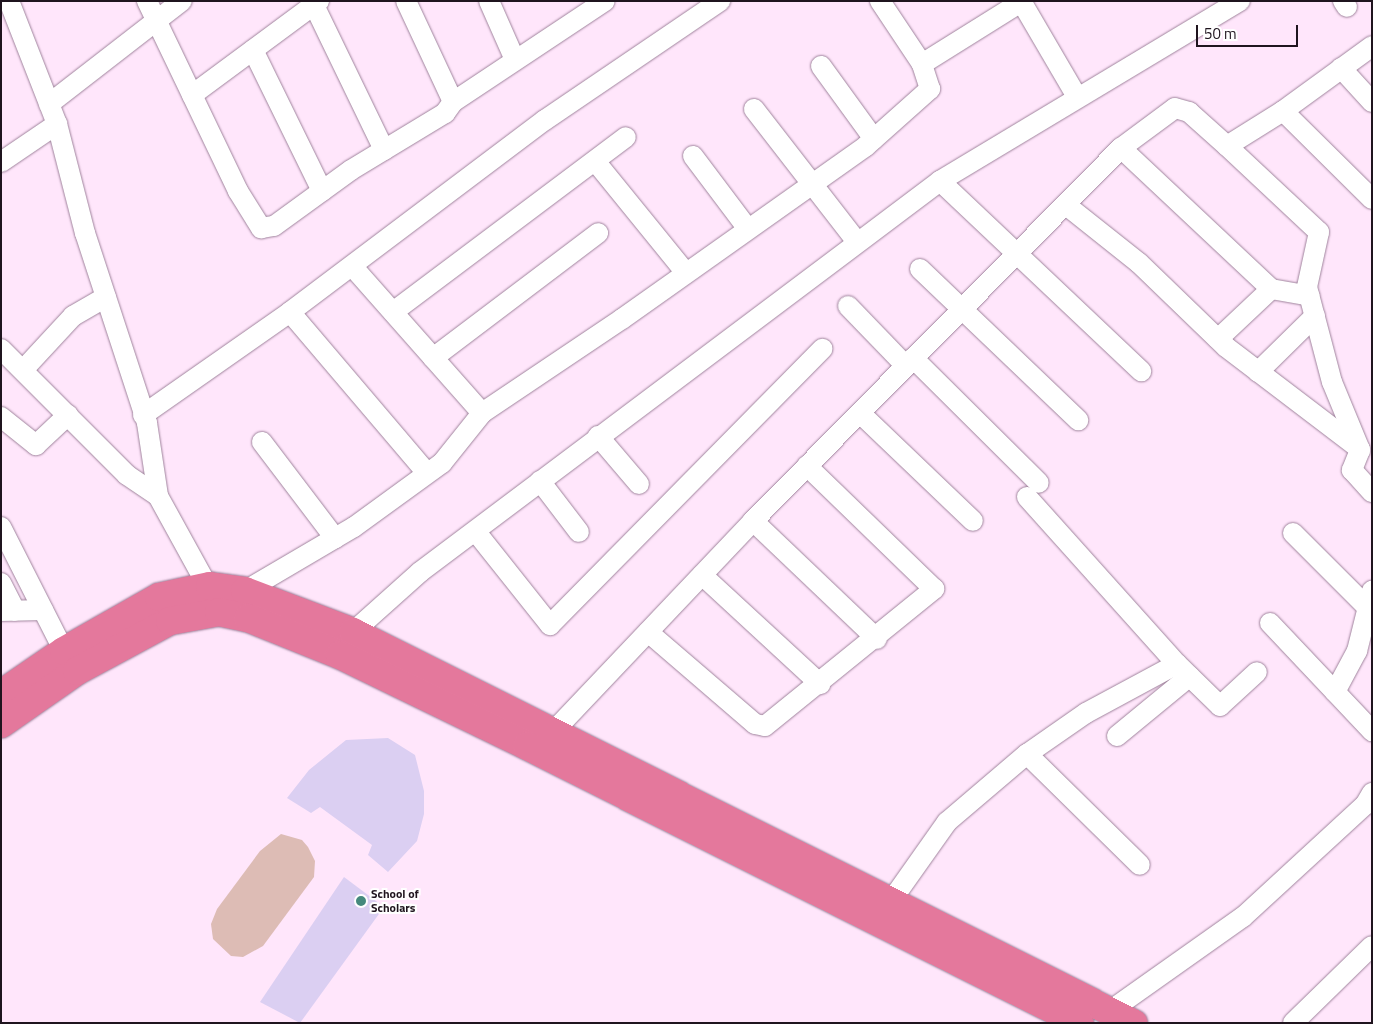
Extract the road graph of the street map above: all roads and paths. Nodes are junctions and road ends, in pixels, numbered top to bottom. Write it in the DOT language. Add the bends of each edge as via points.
graph roads {
  1 [pos="9,1"];
  2 [pos="147,1"];
  3 [pos="182,1"];
  4 [pos="406,1"];
  5 [pos="489,1"];
  6 [pos="605,1"];
  7 [pos="720,1"];
  8 [pos="880,1"];
  9 [pos="1240,1"];
  10 [pos="1022,2"];
  11 [pos="316,3"];
  12 [pos="156,22"];
  13 [pos="1372,46"];
  14 [pos="253,50"];
  15 [pos="515,60"];
  16 [pos="922,64"];
  17 [pos="821,66"];
  18 [pos="1341,68"];
  19 [pos="192,95"];
  20 [pos="1077,97"];
  21 [pos="453,102"];
  22 [pos="1372,102"];
  23 [pos="49,104"];
  24 [pos="754,109"];
  25 [pos="1283,112"];
  26 [pos="57,124"];
  27 [pos="626,137"];
  28 [pos="874,139"];
  29 [pos="1227,146"];
  30 [pos="1121,148"];
  31 [pos="384,150"];
  32 [pos="693,156"];
  33 [pos="2,159"];
  34 [pos="595,161"];
  35 [pos="940,181"];
  36 [pos="811,185"];
  37 [pos="322,191"];
  38 [pos="1372,199"];
  39 [pos="1066,205"];
  40 [pos="748,229"];
  41 [pos="598,233"];
  42 [pos="857,242"];
  43 [pos="1015,256"];
  44 [pos="352,266"];
  45 [pos="920,269"];
  46 [pos="686,273"];
  47 [pos="1271,289"];
  48 [pos="1309,296"];
  49 [pos="106,297"];
  50 [pos="848,306"];
  51 [pos="964,309"];
  52 [pos="290,312"];
  53 [pos="393,312"];
  54 [pos="1315,316"];
  55 [pos="1218,339"];
  56 [pos="1,349"];
  57 [pos="822,349"];
  58 [pos="432,358"];
  59 [pos="909,362"];
  60 [pos="23,370"];
  61 [pos="1142,371"];
  62 [pos="1258,372"];
  63 [pos="860,412"];
  64 [pos="482,413"];
  65 [pos="68,415"];
  66 [pos="143,415"];
  67 [pos="1,417"];
  68 [pos="1078,420"];
  69 [pos="598,436"];
  70 [pos="262,442"];
  71 [pos="1366,446"];
  72 [pos="807,466"];
  73 [pos="427,473"];
  74 [pos="540,481"];
  75 [pos="639,484"];
  76 [pos="1372,492"];
  77 [pos="158,496"];
  78 [pos="753,521"];
  79 [pos="973,521"];
  80 [pos="1,527"];
  81 [pos="476,532"];
  82 [pos="579,532"];
  83 [pos="1293,533"];
  84 [pos="335,538"];
  85 [pos="702,575"];
  86 [pos="1,583"];
  87 [pos="210,586"];
  88 [pos="245,591"];
  89 [pos="1371,604"];
  90 [pos="43,610"];
  91 [pos="8,611"];
  92 [pos="219,612"];
  93 [pos="1270,623"];
  94 [pos="353,632"];
  95 [pos="648,632"];
  96 [pos="877,639"];
  97 [pos="64,651"];
  98 [pos="1183,670"];
  99 [pos="1257,672"];
  100 [pos="820,684"];
  101 [pos="1335,692"];
  102 [pos="1,694"];
  103 [pos="1,724"];
  104 [pos="1372,731"];
  105 [pos="552,733"];
  106 [pos="1117,736"];
  107 [pos="1027,754"];
  108 [pos="1372,793"];
  109 [pos="1140,865"];
  110 [pos="884,911"];
  111 [pos="1372,946"];
  112 [pos="1122,1017"];
  113 [pos="1080,1023"];
  114 [pos="1293,1023"];
  1 -- 23 [label="street"];
  2 -- 12 [label="street"];
  3 -- 12 [label="street"];
  4 -- 21 [label="street"];
  5 -- 15 [label="street"];
  6 -- 15 [label="street"];
  7 -- 44 [label="street" via="545,120"];
  8 -- 16 [label="street"];
  9 -- 20 [label="street"];
  10 -- 16 [label="street"];
  10 -- 20 [label="street"];
  11 -- 14 [label="street"];
  11 -- 31 [label="street"];
  12 -- 19 [label="street"];
  12 -- 23 [label="street"];
  13 -- 18 [label="street"];
  14 -- 19 [label="street"];
  14 -- 37 [label="street"];
  15 -- 21 [label="street"];
  16 -- 28 [label="street" via="930,89"];
  17 -- 28 [label="street"];
  18 -- 22 [label="street"];
  18 -- 25 [label="street"];
  19 -- 37 [label="street" via="238,191 262,228 274,226"];
  20 -- 35 [label="street"];
  21 -- 31 [label="street" via="445,113"];
  23 -- 26 [label="street"];
  24 -- 36 [label="street"];
  25 -- 29 [label="street"];
  25 -- 38 [label="street"];
  26 -- 33 [label="street"];
  26 -- 49 [label="street"];
  27 -- 34 [label="street"];
  28 -- 36 [label="street"];
  29 -- 30 [label="street" via="1184,108 1175,108"];
  29 -- 48 [label="street" via="1319,232 1307,287"];
  30 -- 39 [label="street"];
  30 -- 47 [label="street"];
  31 -- 37 [label="street"];
  32 -- 40 [label="street"];
  34 -- 46 [label="street"];
  34 -- 53 [label="street"];
  35 -- 42 [label="street"];
  35 -- 43 [label="street"];
  36 -- 40 [label="street"];
  36 -- 42 [label="street"];
  39 -- 43 [label="street"];
  39 -- 55 [label="street" via="1139,263"];
  40 -- 46 [label="street"];
  41 -- 58 [label="street"];
  42 -- 69 [label="street"];
  43 -- 51 [label="street"];
  43 -- 61 [label="street"];
  44 -- 52 [label="street"];
  44 -- 53 [label="street"];
  45 -- 51 [label="street"];
  46 -- 64 [label="street"];
  47 -- 48 [label="street"];
  47 -- 55 [label="street"];
  48 -- 54 [label="street"];
  49 -- 60 [label="street" via="73,316"];
  49 -- 66 [label="street"];
  50 -- 59 [label="street"];
  51 -- 59 [label="street"];
  51 -- 68 [label="street"];
  52 -- 66 [label="street"];
  52 -- 73 [label="street"];
  53 -- 58 [label="street"];
  54 -- 62 [label="street"];
  54 -- 71 [label="street" via="1332,382"];
  55 -- 62 [label="street"];
  56 -- 60 [label="street"];
  57 -- 81 [label="street" via="550,625"];
  58 -- 64 [label="street"];
  59 -- 63 [label="street"];
  59 -- 98 [label="street" via="1033,490"];
  60 -- 65 [label="street"];
  62 -- 71 [label="street"];
  63 -- 72 [label="street"];
  63 -- 79 [label="street"];
  64 -- 73 [label="street" via="442,462"];
  65 -- 67 [label="street" via="36,445"];
  65 -- 77 [label="street" via="127,475"];
  66 -- 77 [label="street"];
  69 -- 74 [label="street"];
  69 -- 75 [label="street"];
  70 -- 84 [label="street"];
  71 -- 76 [label="street" via="1352,470"];
  72 -- 78 [label="street"];
  72 -- 96 [label="street" via="934,590"];
  73 -- 84 [label="street"];
  74 -- 81 [label="street"];
  74 -- 82 [label="street"];
  77 -- 87 [label="street"];
  78 -- 85 [label="street"];
  78 -- 96 [label="street"];
  80 -- 90 [label="street"];
  81 -- 94 [label="street" via="420,572"];
  83 -- 89 [label="street"];
  84 -- 88 [label="street"];
  85 -- 95 [label="street"];
  85 -- 100 [label="street"];
  86 -- 91 [label="street"];
  87 -- 88 [label="highway"];
  87 -- 92 [label="street"];
  87 -- 97 [label="highway" via="159,597"];
  88 -- 94 [label="highway"];
  89 -- 101 [label="street" via="1354,658"];
  90 -- 91 [label="street"];
  90 -- 97 [label="street"];
  92 -- 103 [label="highway" via="170,621 119,647"];
  92 -- 110 [label="highway" via="273,627 340,655 794,877"];
  93 -- 101 [label="street"];
  94 -- 105 [label="highway"];
  95 -- 100 [label="street" via="755,724 765,726"];
  95 -- 105 [label="street"];
  96 -- 100 [label="street"];
  97 -- 102 [label="highway"];
  98 -- 99 [label="street" via="1220,706"];
  98 -- 106 [label="street"];
  98 -- 107 [label="street" via="1086,713"];
  101 -- 104 [label="street"];
  105 -- 110 [label="highway"];
  107 -- 109 [label="street"];
  107 -- 110 [label="street" via="947,822"];
  108 -- 112 [label="street" via="1365,805 1243,917"];
  110 -- 112 [label="highway"];
  110 -- 113 [label="highway"];
  111 -- 114 [label="street"];
}
